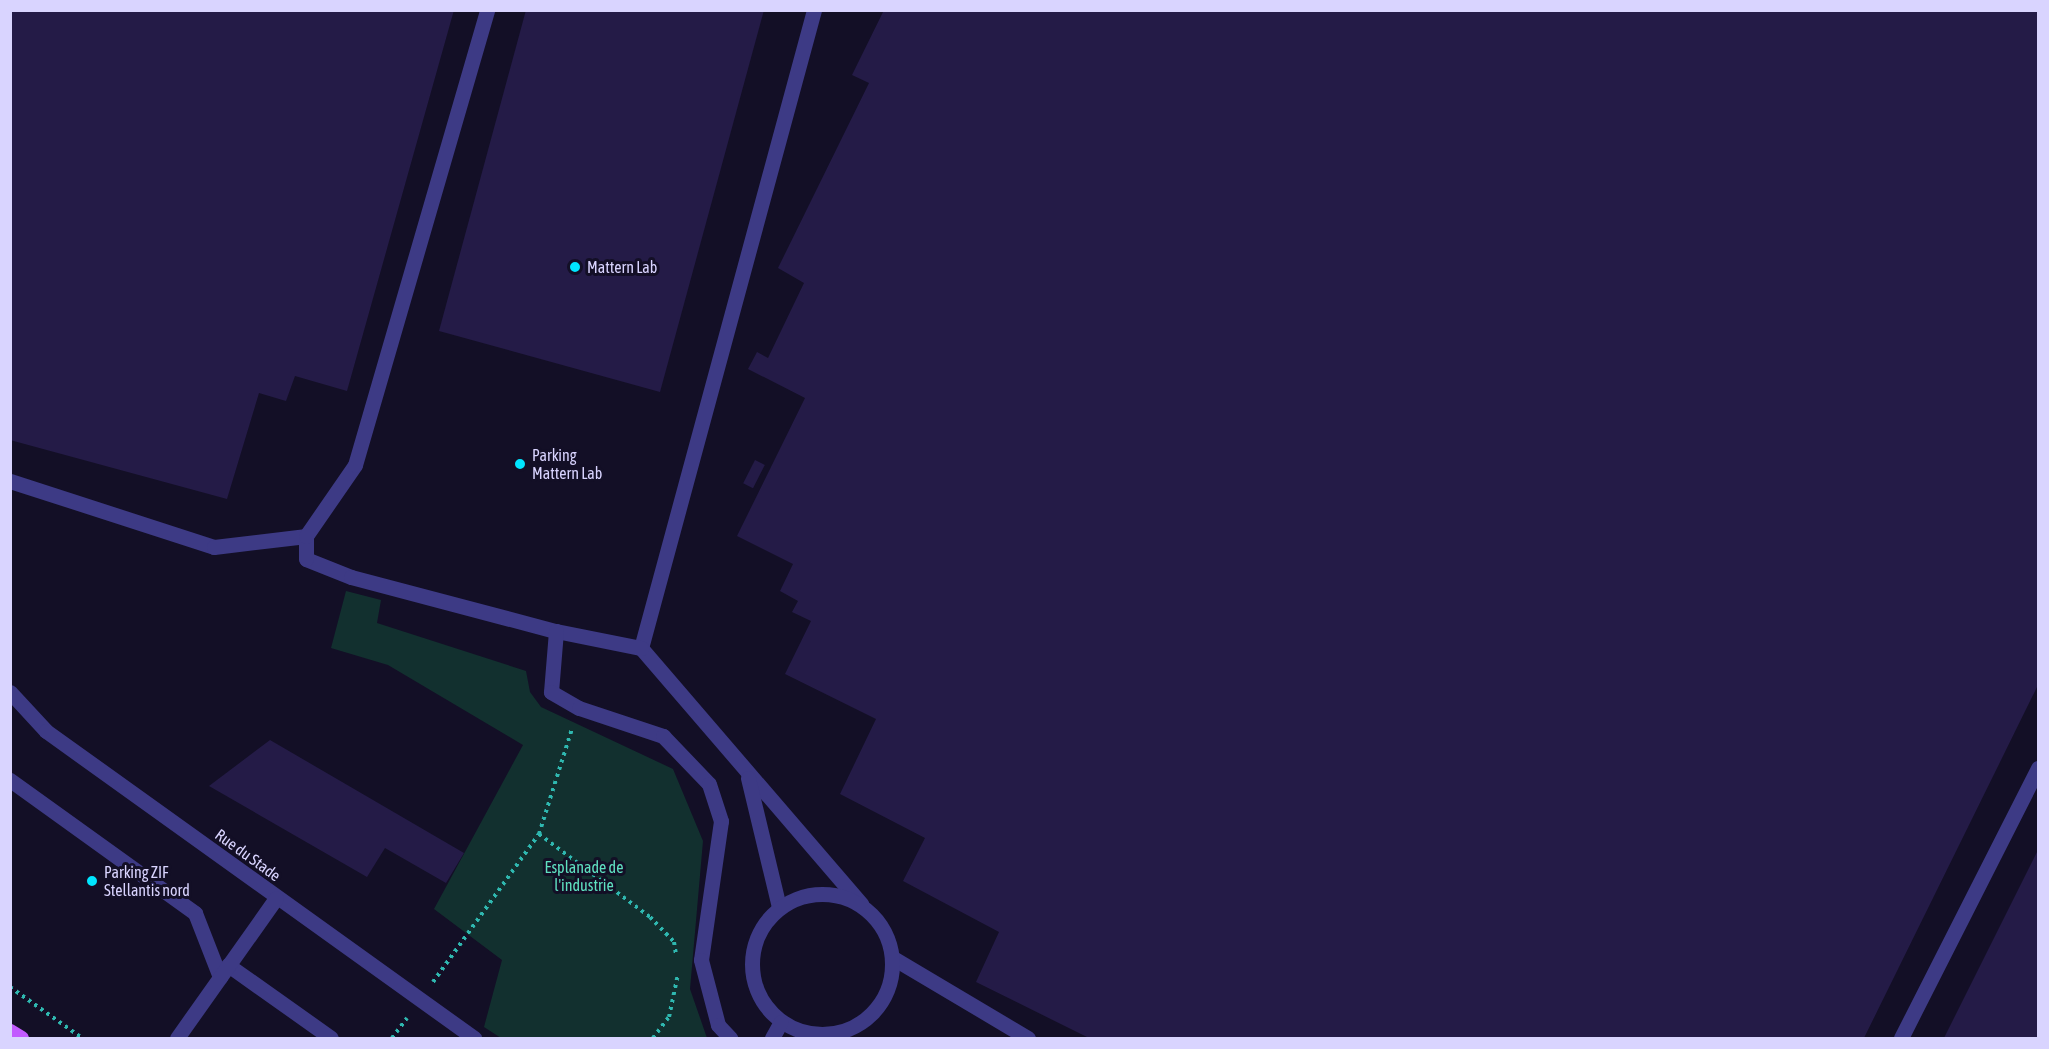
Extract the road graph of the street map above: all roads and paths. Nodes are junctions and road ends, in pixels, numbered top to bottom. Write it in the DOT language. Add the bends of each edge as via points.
graph roads {
  1 [pos="487,10"];
  2 [pos="814,10"];
  3 [pos="10,481"];
  4 [pos="306,536"];
  5 [pos="556,631"];
  6 [pos="641,648"];
  7 [pos="10,692"];
  8 [pos="579,708"];
  9 [pos="16,711"];
  10 [pos="2038,768"];
  11 [pos="748,775"];
  12 [pos="10,780"];
  13 [pos="539,834"];
  14 [pos="276,898"];
  15 [pos="861,904"];
  16 [pos="779,907"];
  17 [pos="893,958"];
  18 [pos="224,971"];
  19 [pos="10,987"];
  20 [pos="428,988"];
  21 [pos="409,1015"];
  22 [pos="781,1022"];
  23 [pos="10,1031"];
  24 [pos="21,1038"];
  25 [pos="82,1038"];
  26 [pos="177,1038"];
  27 [pos="331,1038"];
  28 [pos="392,1038"];
  29 [pos="474,1038"];
  30 [pos="653,1038"];
  31 [pos="730,1038"];
  32 [pos="772,1038"];
  33 [pos="1028,1038"];
  34 [pos="1901,1038"];
  1 -- 4 [label="street" via="355,465"];
  2 -- 6 [label="street"];
  3 -- 4 [label="street" via="214,547"];
  4 -- 5 [label="street" via="306,559 351,577"];
  5 -- 6 [label="street"];
  5 -- 8 [label="street" via="551,692"];
  6 -- 11 [label="street"];
  7 -- 9 [label="street, Rue du Stade"];
  8 -- 13 [label="path"];
  8 -- 31 [label="street" via="663,736 709,784 721,821 701,960 718,1024"];
  9 -- 14 [label="street, Rue du Stade"];
  10 -- 34 [label="street"];
  11 -- 15 [label="street"];
  11 -- 16 [label="street"];
  12 -- 18 [label="street" via="195,913"];
  13 -- 20 [label="path"];
  13 -- 30 [label="path" via="650,916 674,942 679,976 669,1017"];
  14 -- 18 [label="street"];
  14 -- 29 [label="street, Rue du Stade"];
  15 -- 16 [label="street" via="820,893 799,897"];
  15 -- 17 [label="street" via="877,918"];
  16 -- 22 [label="street" via="764,923 754,943 751,965 755,986 765,1006"];
  17 -- 22 [label="street" via="891,981 882,1002 857,1025 824,1035 802,1032"];
  17 -- 33 [label="street"];
  18 -- 26 [label="street"];
  18 -- 27 [label="street"];
  19 -- 25 [label="path"];
  21 -- 28 [label="path"];
  22 -- 32 [label="street"];
  23 -- 24 [label="main road"];
}
